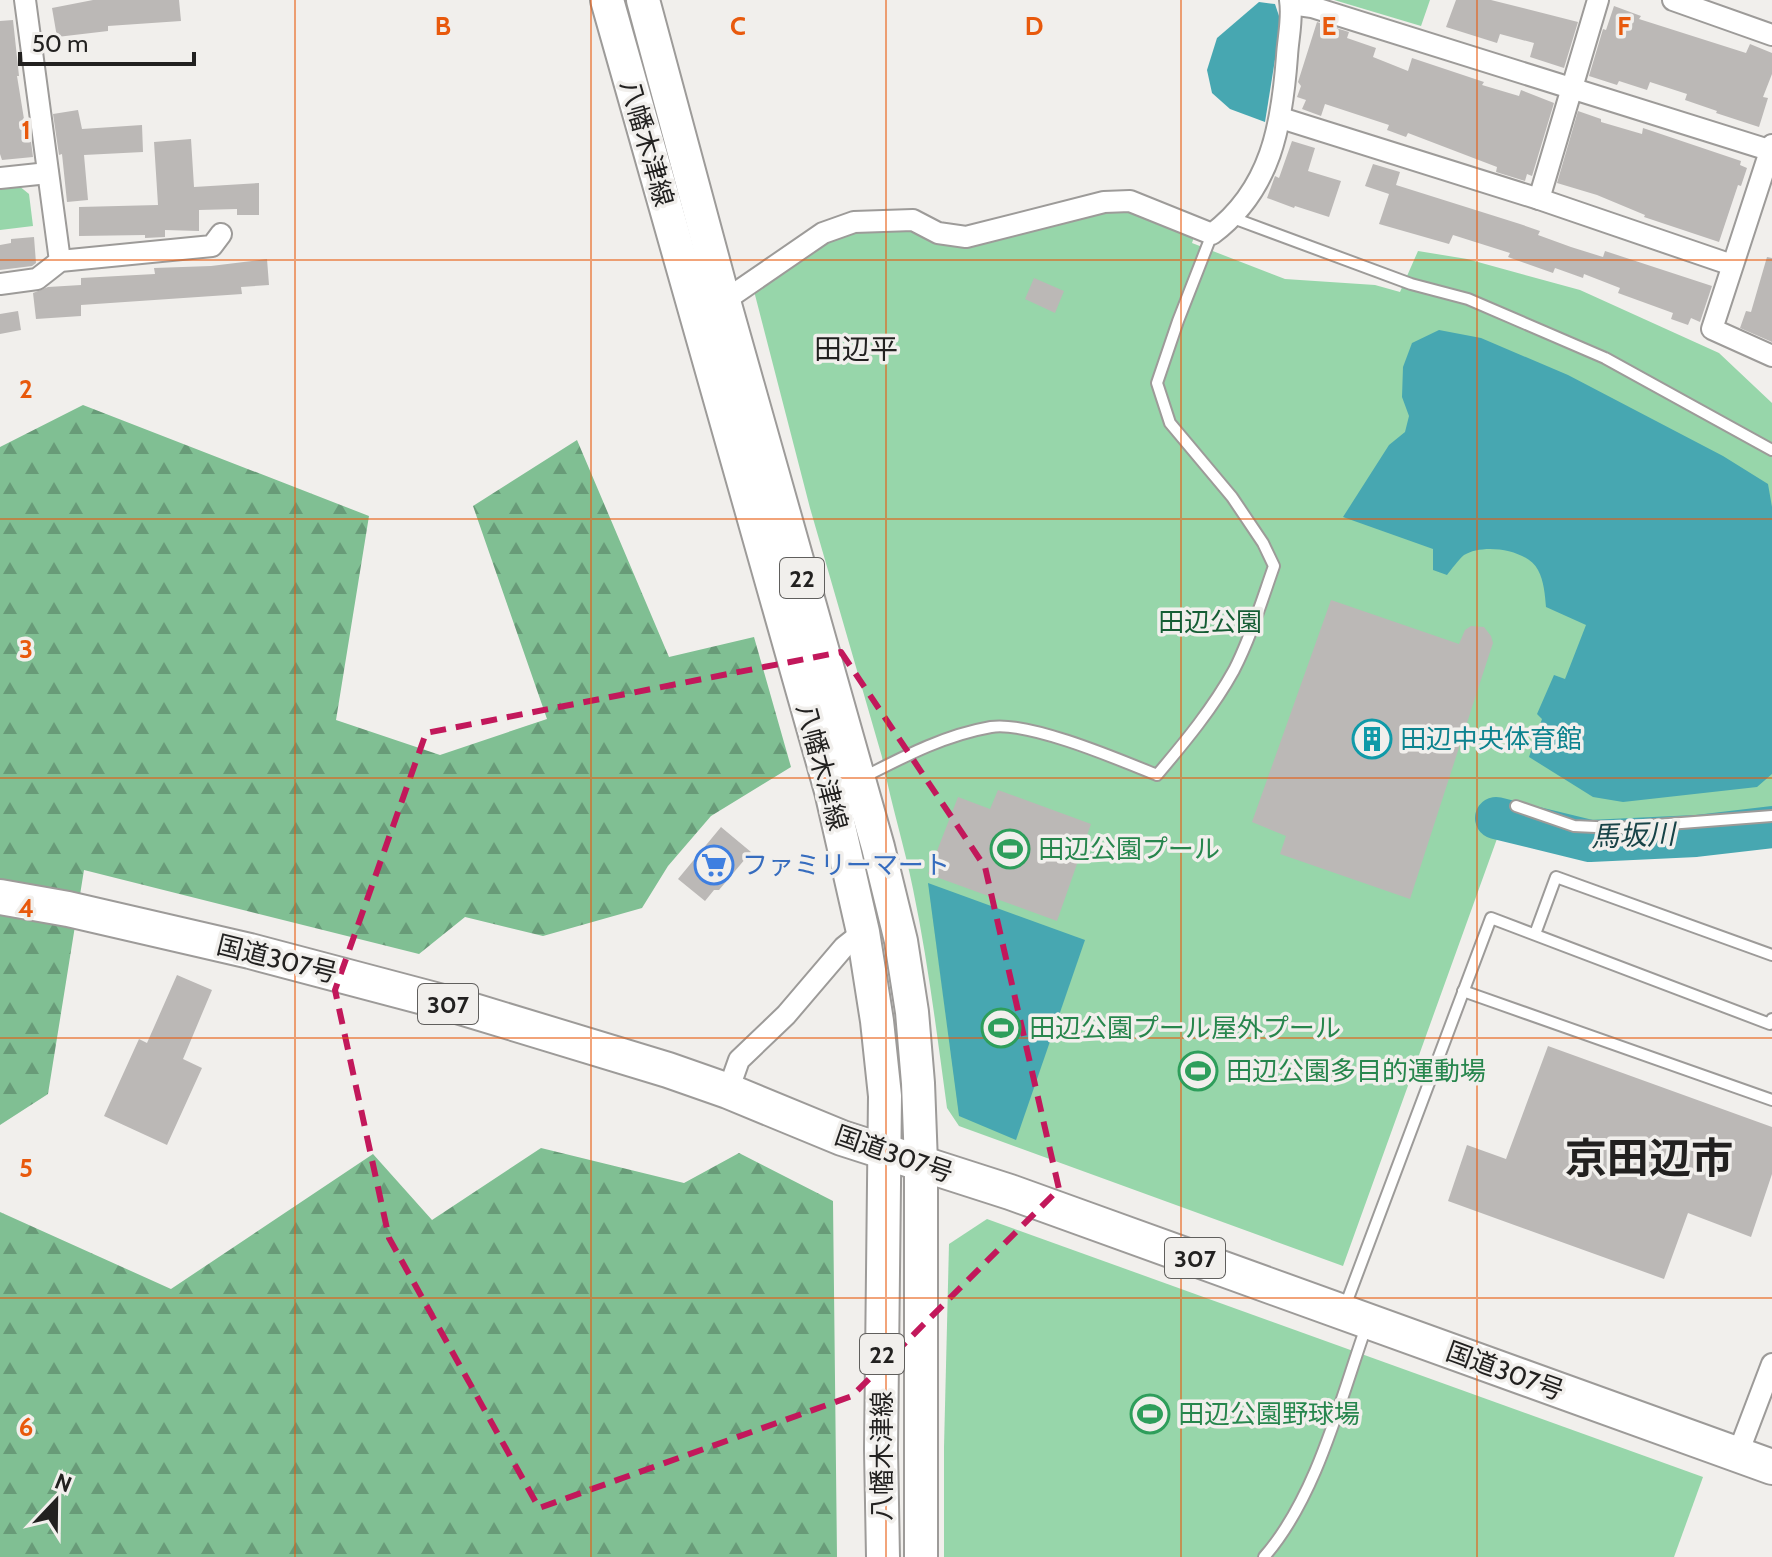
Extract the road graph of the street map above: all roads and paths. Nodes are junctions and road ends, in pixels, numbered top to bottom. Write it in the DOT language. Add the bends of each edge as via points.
graph roads {
  1 [pos="25,0"];
  2 [pos="607,0"];
  3 [pos="643,0"];
  4 [pos="1598,0"];
  5 [pos="1673,0"];
  6 [pos="1290,2"];
  7 [pos="1772,35"];
  8 [pos="1572,89"];
  9 [pos="1281,118"];
  10 [pos="1771,149"];
  11 [pos="48,173"];
  12 [pos="0,178"];
  13 [pos="1539,199"];
  14 [pos="1233,218"];
  15 [pos="221,234"];
  16 [pos="1212,234"];
  17 [pos="60,261"];
  18 [pos="1732,265"];
  19 [pos="0,284"];
  20 [pos="724,301"];
  21 [pos="1772,356"];
  22 [pos="1772,450"];
  23 [pos="859,780"];
  24 [pos="1516,806"];
  25 [pos="1772,816"];
  26 [pos="0,897"];
  27 [pos="863,932"];
  28 [pos="1535,934"];
  29 [pos="1772,955"];
  30 [pos="1463,991"];
  31 [pos="1772,1019"];
  32 [pos="728,1091"];
  33 [pos="1772,1100"];
  34 [pos="884,1151"];
  35 [pos="921,1163"];
  36 [pos="1356,1316"];
  37 [pos="1772,1364"];
  38 [pos="1737,1456"];
  39 [pos="1772,1467"];
  40 [pos="883,1557"];
  41 [pos="921,1557"];
  42 [pos="1264,1557"];
  1 -- 11 [label="street"];
  2 -- 27 [label="main road, 八幡木津線 / 22" via="831,791"];
  3 -- 20 [label="main road, 八幡木津線 / 22"];
  4 -- 8 [label="street"];
  5 -- 7 [label="street"];
  6 -- 8 [label="street"];
  6 -- 9 [label="street"];
  8 -- 10 [label="street"];
  8 -- 13 [label="street"];
  9 -- 13 [label="street"];
  9 -- 14 [label="street" via="1262,174"];
  10 -- 18 [label="street"];
  11 -- 12 [label="street"];
  11 -- 17 [label="street"];
  13 -- 18 [label="street"];
  14 -- 16 [label="street"];
  14 -- 22 [label="lane" via="1411,284 1481,304 1605,358"];
  15 -- 17 [label="street" via="212,246"];
  16 -- 20 [label="street" via="1130,201 1104,202 966,237 938,233 913,220 854,222 823,233"];
  16 -- 23 [label="lane" via="1157,383 1170,423 1232,497 1274,566 1234,670 1157,775 1078,744 994,727 926,745"];
  17 -- 19 [label="street" via="37,279"];
  18 -- 21 [label="street" via="1712,329"];
  20 -- 23 [label="main road, 八幡木津線 / 22"];
  23 -- 35 [label="main road, 八幡木津線 / 22" via="901,941 917,1069"];
  24 -- 25 [label="lane" via="1574,826 1617,828"];
  26 -- 32 [label="highway, 国道307号 / 307" via="250,951 454,1005"];
  27 -- 32 [label="street" via="739,1060"];
  27 -- 34 [label="main road, 八幡木津線 / 22" via="885,1096"];
  28 -- 29 [label="lane" via="1556,877"];
  28 -- 30 [label="lane" via="1491,918"];
  28 -- 31 [label="lane" via="1770,1024"];
  30 -- 33 [label="lane"];
  30 -- 36 [label="lane"];
  32 -- 34 [label="highway, 国道307号 / 307"];
  34 -- 35 [label="highway, 国道307号 / 307"];
  34 -- 40 [label="main road, 八幡木津線 / 22"];
  35 -- 36 [label="highway, 国道307号 / 307"];
  35 -- 41 [label="main road, 八幡木津線 / 22"];
  36 -- 38 [label="highway, 国道307号 / 307"];
  36 -- 42 [label="lane" via="1305,1497"];
  37 -- 38 [label="street"];
  38 -- 39 [label="highway, 国道307号 / 307"];
}
